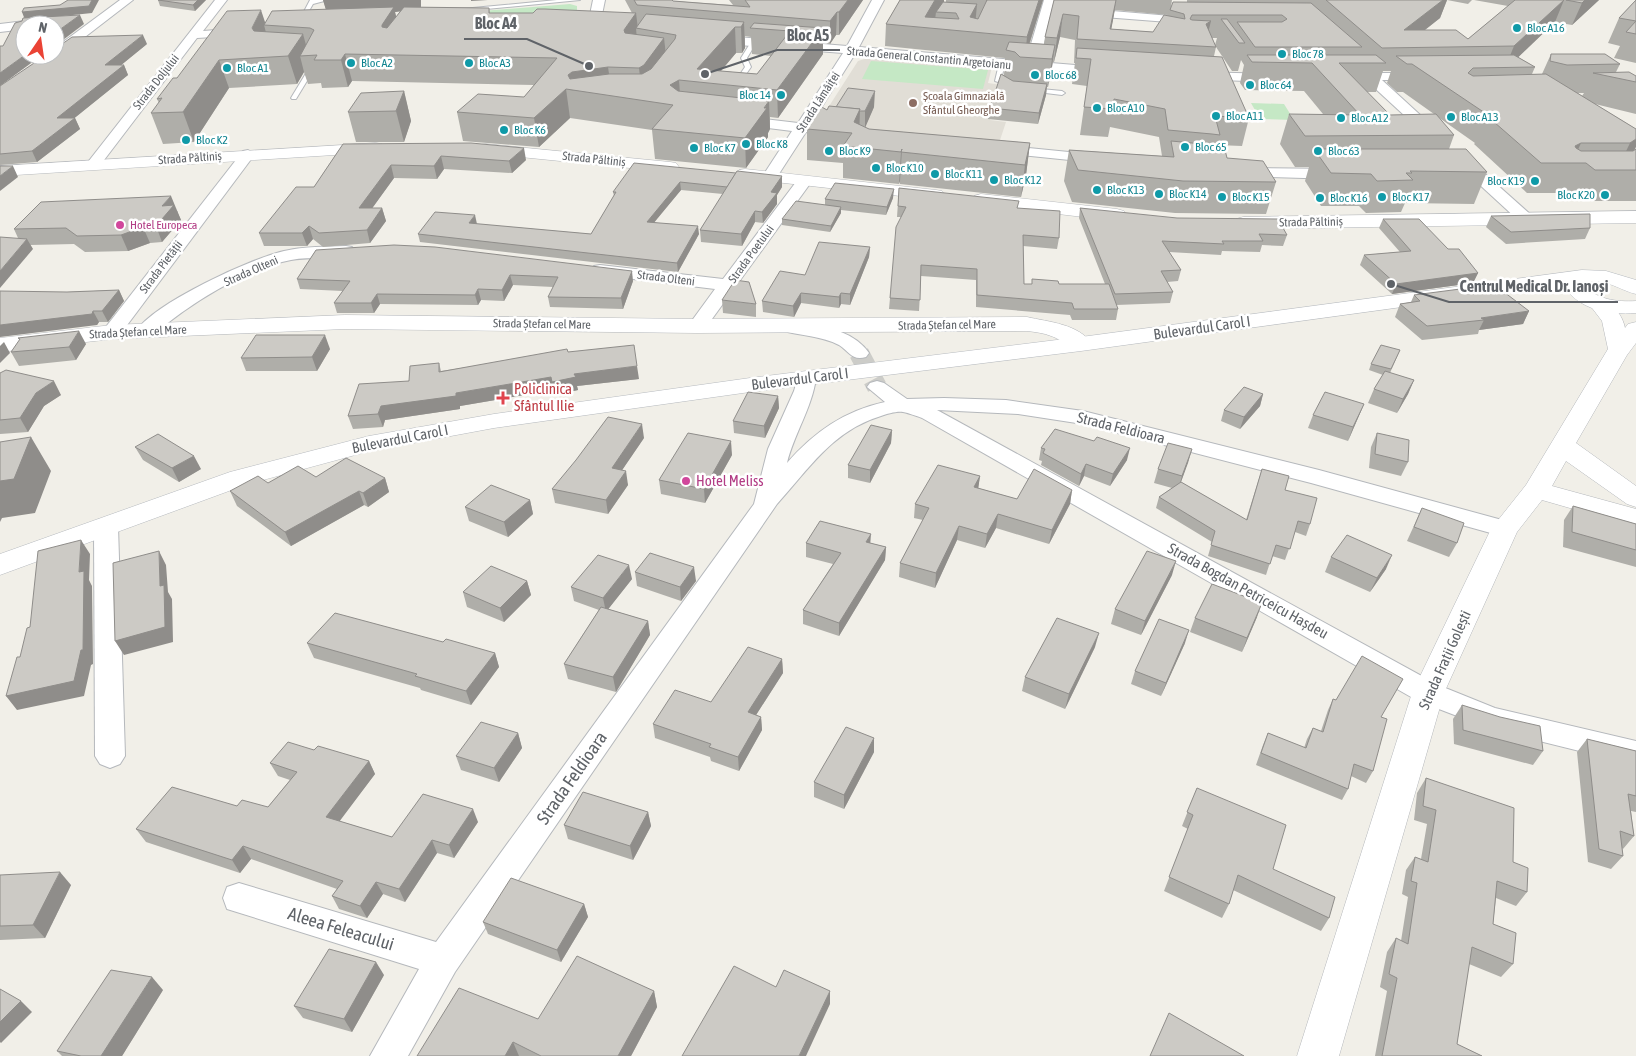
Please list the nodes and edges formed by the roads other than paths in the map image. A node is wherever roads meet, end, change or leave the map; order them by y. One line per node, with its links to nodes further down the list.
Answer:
1 (126, 0): 11 (street)
2 (221, 0): 21 (street, Strada Doljului)
3 (326, 0): 7 (lane)
4 (577, 0): 10 (lane)
5 (599, 0): 19 (street)
6 (878, 0): 25 (street, Strada Lămâiței)
7 (312, 1): 17 (lane)
8 (1048, 4): 13 (street); 29 (street)
9 (1178, 7): 13 (street)
10 (460, 9)
11 (104, 17): 12 (street); 24 (street)
12 (84, 19)
13 (1174, 21): 14 (street)
14 (1203, 21)
15 (311, 25): 17 (street)
16 (15, 26): 18 (street)
17 (293, 26)
18 (0, 28)
19 (593, 29)
20 (259, 31): 21 (street)
21 (193, 35): 47 (street, Strada Doljului)
22 (705, 38): 23 (street, Strada General Constantin Argetoianu)
23 (753, 43): 25 (street, Strada General Constantin Argetoianu); 37 (lane)
24 (65, 46)
25 (850, 52): 28 (street, Strada General Constantin Argetoianu); 40 (street, Strada Lămâiței)
26 (318, 58): 38 (lane)
27 (1353, 61): 33 (street)
28 (1002, 64): 29 (street, Strada General Constantin Argetoianu); 36 (lane)
29 (1032, 66): 30 (street, Strada General Constantin Argetoianu)
30 (1116, 71)
31 (1185, 75): 34 (street)
32 (1436, 76): 33 (street)
33 (1371, 77): 35 (street); 53 (street)
34 (1287, 78)
35 (1334, 78)
36 (1062, 93)
37 (729, 94)
38 (294, 98)
39 (718, 118): 40 (street)
40 (801, 128): 41 (street); 55 (street, Strada Lămâiței)
41 (850, 133)
42 (397, 148): 45 (street, Strada Păltiniș)
43 (464, 148): 48 (street, Strada Păltiniș)
44 (988, 148): 46 (street)
45 (248, 154): 47 (street, Strada Păltiniș); 75 (street, Strada Pietății)
46 (1113, 161)
47 (94, 165): 49 (street, Strada Păltiniș)
48 (692, 169)
49 (0, 171)
50 (1225, 172): 54 (street)
51 (731, 173): 55 (street)
52 (1456, 173): 53 (street)
53 (1475, 173): 58 (street)
54 (1352, 174)
55 (770, 177): 56 (street)
56 (804, 181): 57 (street); 66 (street, Strada Poetului)
57 (1136, 217)
58 (1524, 217): 59 (street, Strada Păltiniș); 60 (street, Strada Păltiniș)
59 (1636, 217)
60 (1228, 223)
61 (359, 250): 74 (street, Strada Olteni)
62 (581, 267): 66 (street, Strada Olteni)
63 (1636, 270): 65 (street)
64 (1582, 276): 65 (street, Bulevardul Carol I); 67 (street, Bulevardul Carol I); 69 (street)
65 (1604, 276): 68 (street)
66 (728, 285): 71 (street, Strada Poetului)
67 (1507, 286): 69 (street, Bulevardul Carol I); 76 (street, Bulevardul Carol I)
68 (1636, 288)
69 (1597, 303): 70 (street, Bulevardul Carol I); 78 (street)
70 (1636, 307)
71 (697, 326): 72 (street, Strada Ștefan cel Mare); 74 (street, Strada Ștefan cel Mare)
72 (791, 326): 76 (street, Strada Ștefan cel Mare); 79 (street)
73 (1636, 328): 78 (street, Strada Frații Golești)
74 (146, 331): 75 (street, Strada Ștefan cel Mare)
75 (112, 332): 77 (street, Strada Ștefan cel Mare)
76 (1081, 344): 80 (street, Bulevardul Carol I)
77 (0, 345)
78 (1618, 350): 83 (street, Strada Frații Golești)
79 (859, 353)
80 (806, 378): 86 (street, Strada Feldioara); 88 (street, Bulevardul Carol I)
81 (877, 387): 82 (street, Strada Bogdan Petriceicu Hașdeu)
82 (902, 404): 86 (street, Strada Feldioara); 89 (street, Strada Feldioara); 91 (street, Strada Bogdan Petriceicu Hașdeu)
83 (1562, 444): 84 (street, Strada Frații Golești); 85 (street)
84 (1536, 490): 87 (street); 89 (street, Strada Frații Golești)
85 (1636, 498)
86 (765, 505): 95 (street, Strada Feldioara)
87 (1636, 518)
88 (106, 526): 90 (street, Bulevardul Carol I); 93 (street)
89 (1505, 529): 91 (street, Strada Frații Golești)
90 (0, 565)
91 (1428, 693): 92 (street, Strada Bogdan Petriceicu Hașdeu); 97 (street, Strada Frații Golești)
92 (1636, 753)
93 (110, 756)
94 (239, 898): 95 (street, Aleea Feleacului)
95 (443, 960): 96 (street, Strada Feldioara)
96 (388, 1056)
97 (1318, 1056)

